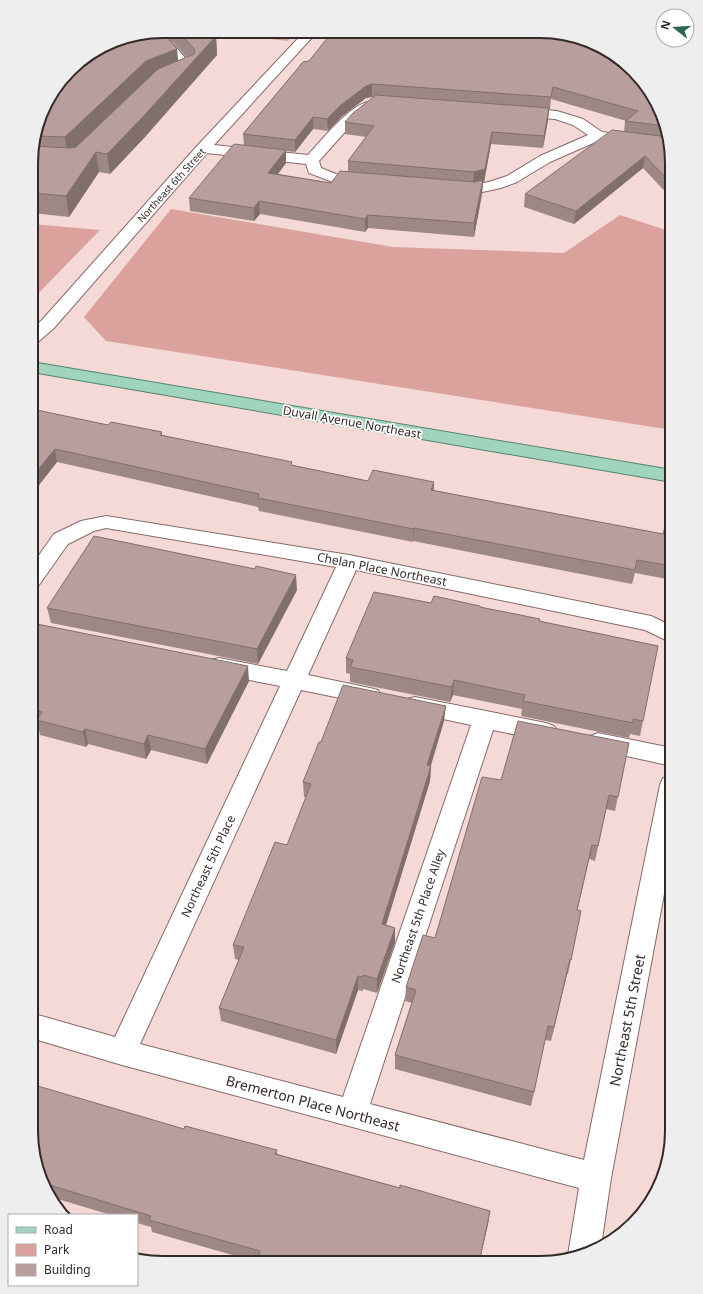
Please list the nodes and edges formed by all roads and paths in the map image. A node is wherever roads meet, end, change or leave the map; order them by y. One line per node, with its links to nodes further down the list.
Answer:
1 (305, 38): 8 (street, Northeast 6th Street)
2 (155, 39): 3 (street)
3 (161, 82)
4 (376, 102): 9 (street)
5 (507, 111): 6 (street)
6 (598, 136): 7 (street); 11 (street)
7 (648, 142)
8 (203, 148): 9 (street); 12 (street, Northeast 6th Street)
9 (312, 160): 10 (street)
10 (380, 182)
11 (442, 188)
12 (38, 333)
13 (38, 368): 14 (main road, Duvall Avenue Northeast)
14 (665, 475)
15 (349, 562): 16 (street, Chelan Place Northeast); 17 (street, Chelan Place Northeast); 19 (street, Northeast 5th Place)
16 (38, 572)
17 (665, 631)
18 (202, 662): 19 (street)
19 (294, 681): 20 (street); 24 (street, Northeast 5th Place)
20 (484, 719): 21 (street); 25 (street, Northeast 5th Place Alley)
21 (665, 756)
22 (665, 821): 26 (street, Northeast 5th Street)
23 (38, 1027): 24 (street, Bremerton Place Northeast)
24 (122, 1052): 25 (street, Bremerton Place Northeast)
25 (352, 1113): 26 (street, Bremerton Place Northeast)
26 (596, 1178): 27 (street, Northeast 5th Street)
27 (585, 1247)

